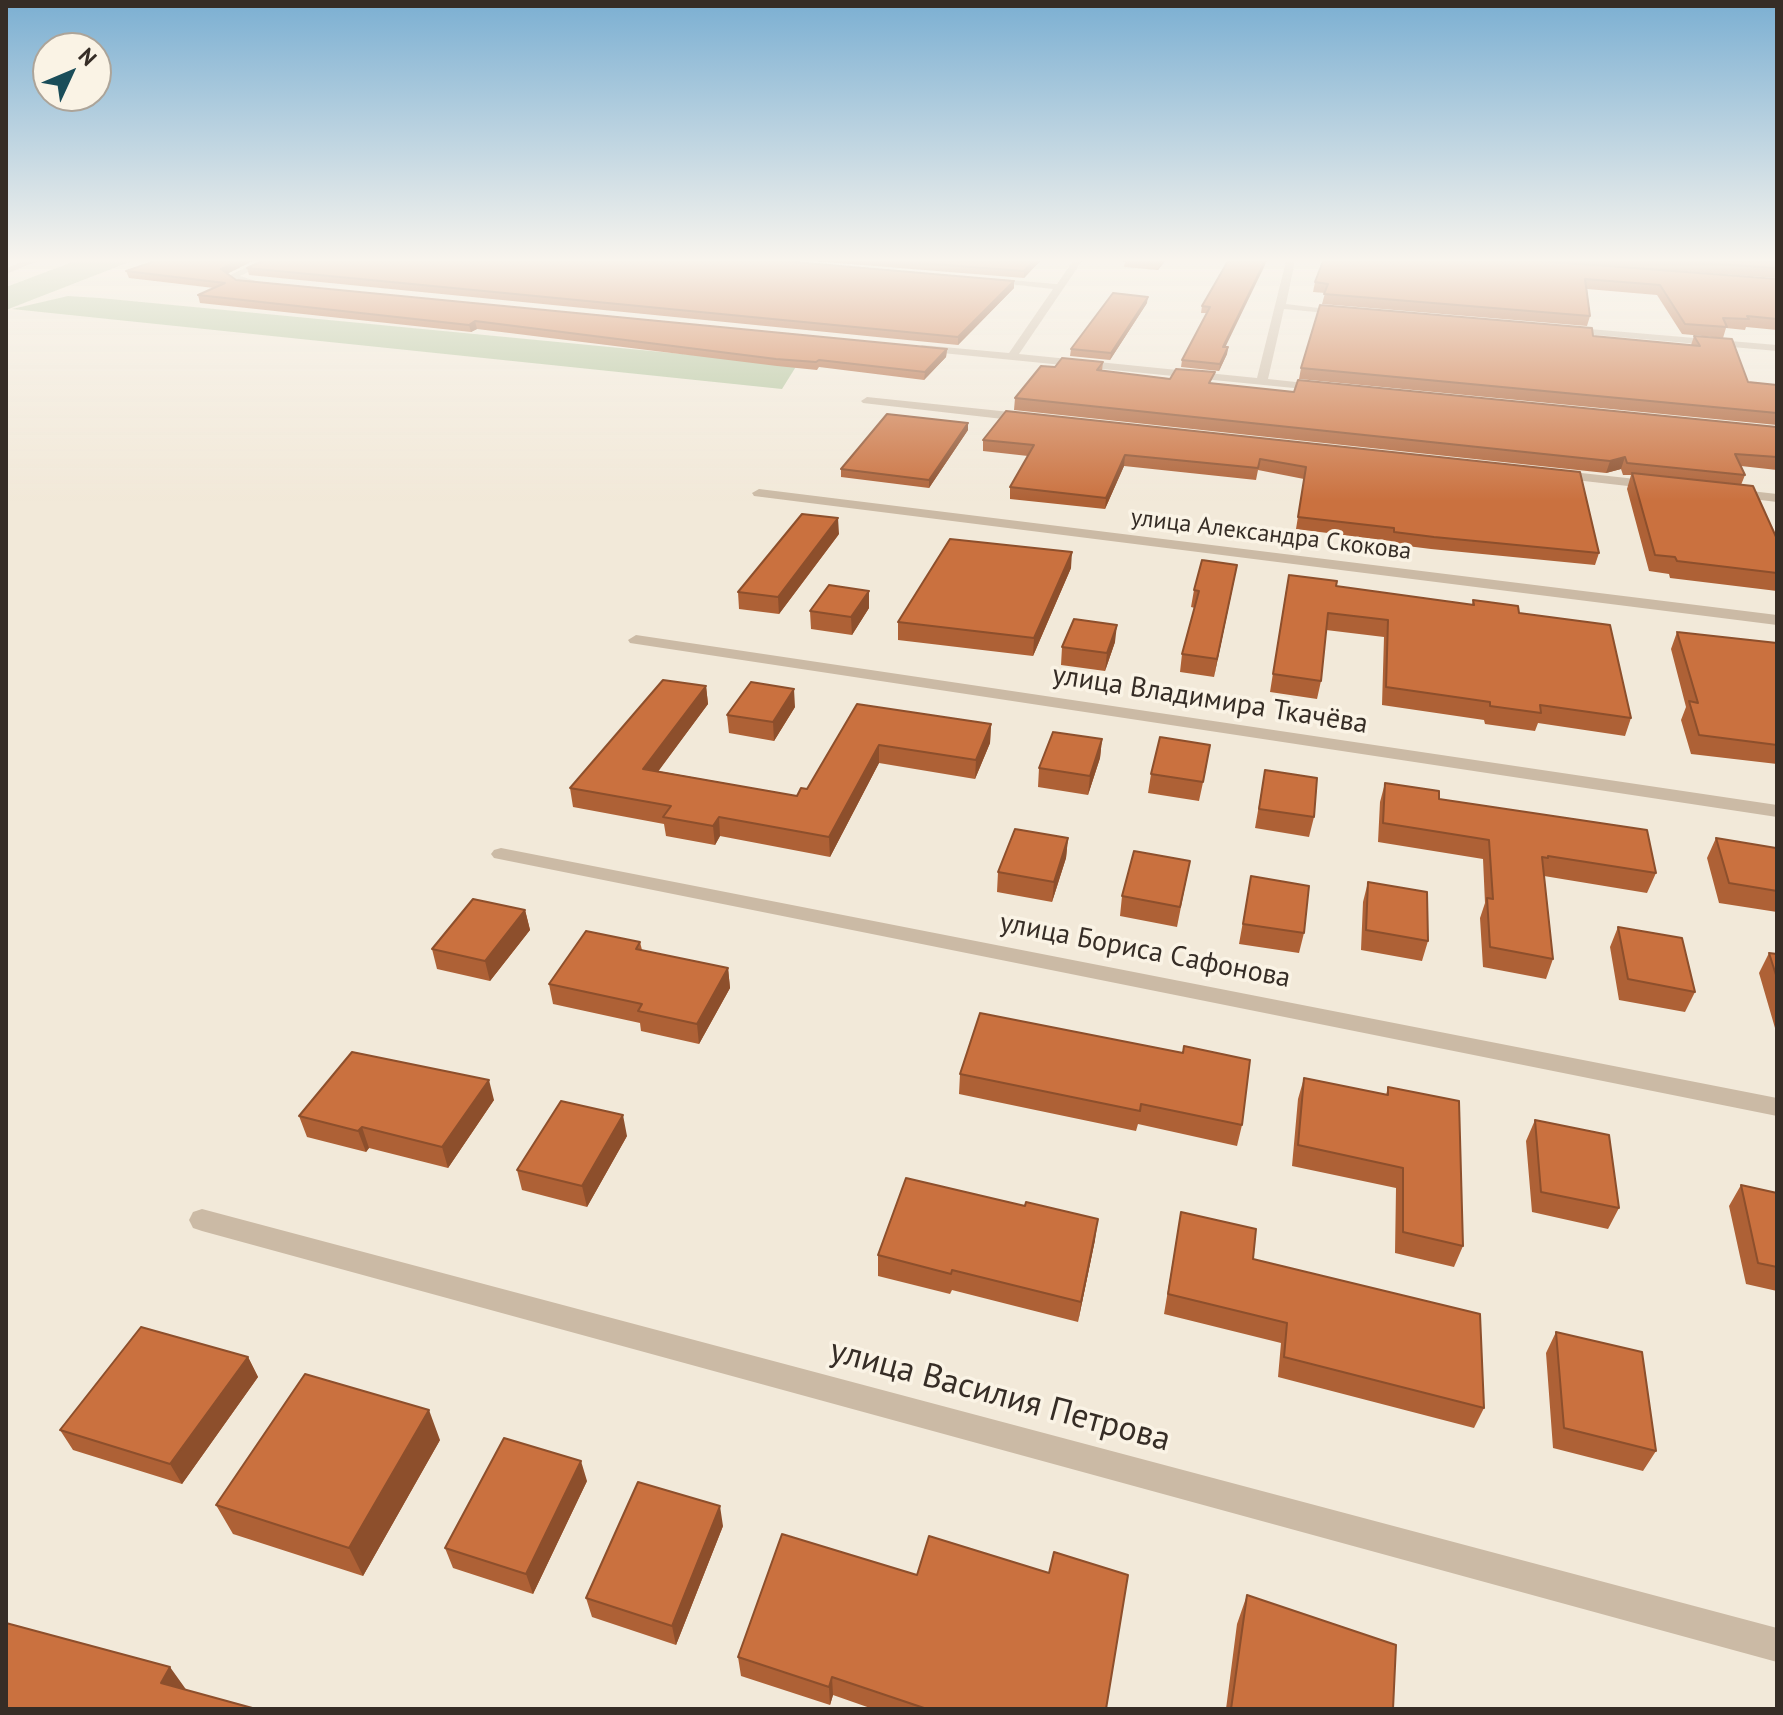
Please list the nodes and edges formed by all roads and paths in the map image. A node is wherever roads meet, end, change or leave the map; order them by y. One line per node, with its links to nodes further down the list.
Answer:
1 (1023, 341): 6 (street)
2 (1271, 341): 7 (street)
3 (1693, 341): 5 (street)
4 (901, 346): 6 (street)
5 (1777, 348)
6 (1012, 357): 7 (street)
7 (1262, 382): 8 (street)
8 (1331, 388)
9 (867, 401): 10 (street)
10 (1040, 419)
11 (1542, 473): 12 (street)
12 (1667, 486)
13 (1714, 491): 15 (street)
14 (759, 493): 16 (street, улица Александра Скокова)
15 (1777, 498)
16 (1777, 620)
17 (636, 640): 18 (street, улица Владимира Ткачёва)
18 (1777, 811)
19 (501, 854): 20 (street, улица Бориса Сафонова)
20 (1777, 1107)
21 (202, 1220): 22 (street, улица Василия Петрова)
22 (1777, 1645)

